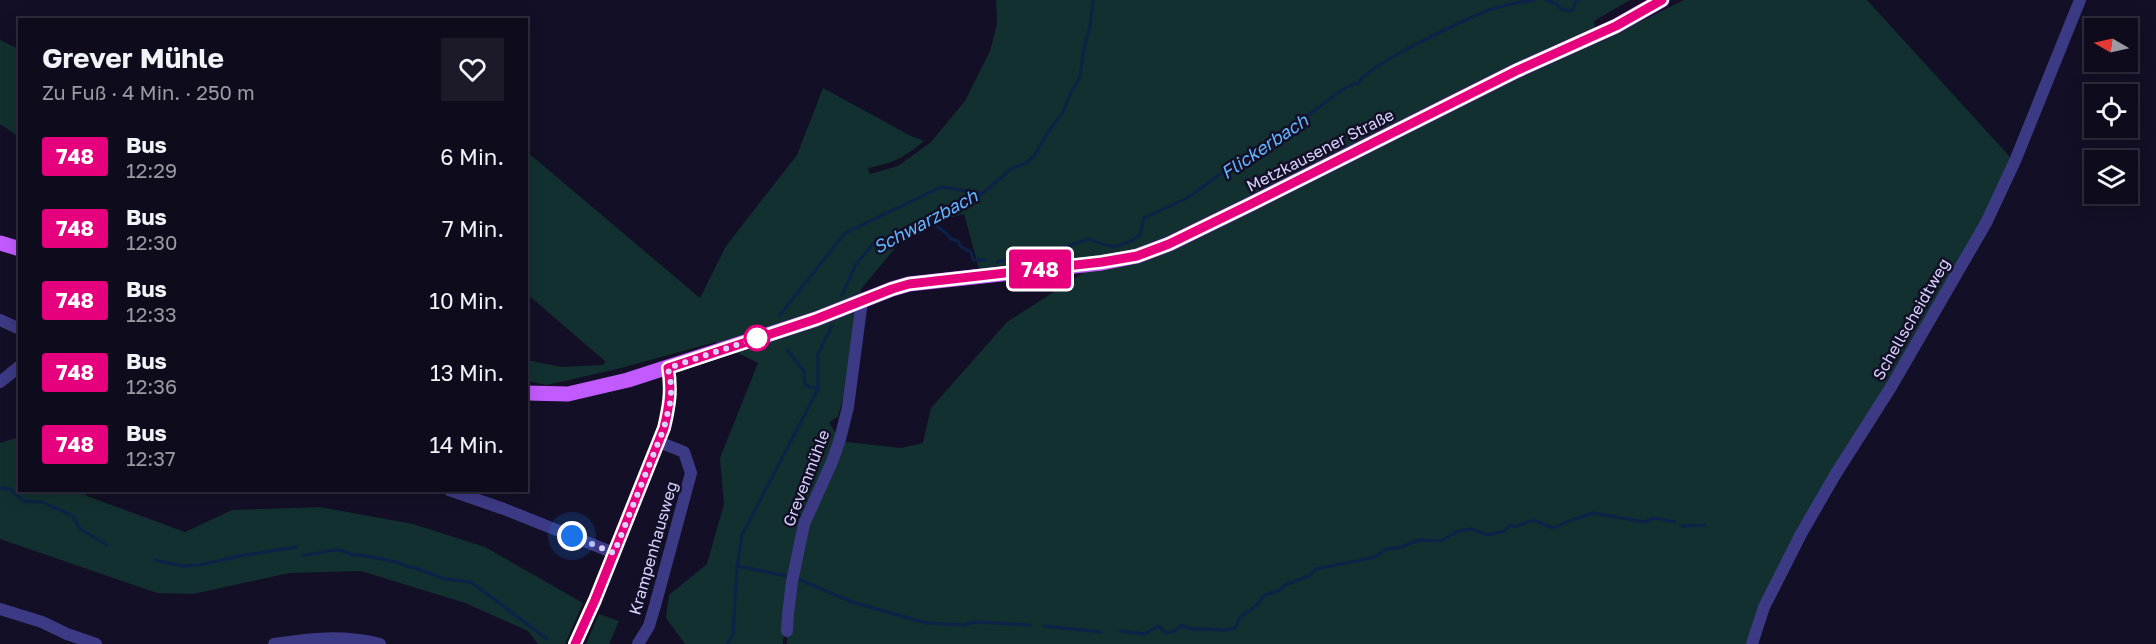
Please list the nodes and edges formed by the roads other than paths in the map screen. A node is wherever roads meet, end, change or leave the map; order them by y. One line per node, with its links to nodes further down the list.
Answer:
1 (1662, 0): 5 (main road, Metzkausener Straße)
2 (2080, 0): 23 (street, Schellscheidtweg)
3 (0, 243): 4 (main road)
4 (18, 248)
5 (862, 301): 9 (main road, Metzkausener Straße); 16 (street, Grevenmühle)
6 (0, 320): 7 (street)
7 (18, 327)
8 (18, 368): 10 (street)
9 (668, 368): 11 (main road, Metzkausener Straße); 12 (street)
10 (0, 381)
11 (528, 393)
12 (659, 442): 14 (street); 22 (street, Krampenhausweg)
13 (455, 492): 14 (street)
14 (614, 553): 21 (street)
15 (0, 609): 18 (street)
16 (787, 631)
17 (361, 641): 19 (street); 20 (street)
18 (94, 644)
19 (274, 644)
20 (380, 644)
21 (575, 644)
22 (638, 644)
23 (1752, 644)

